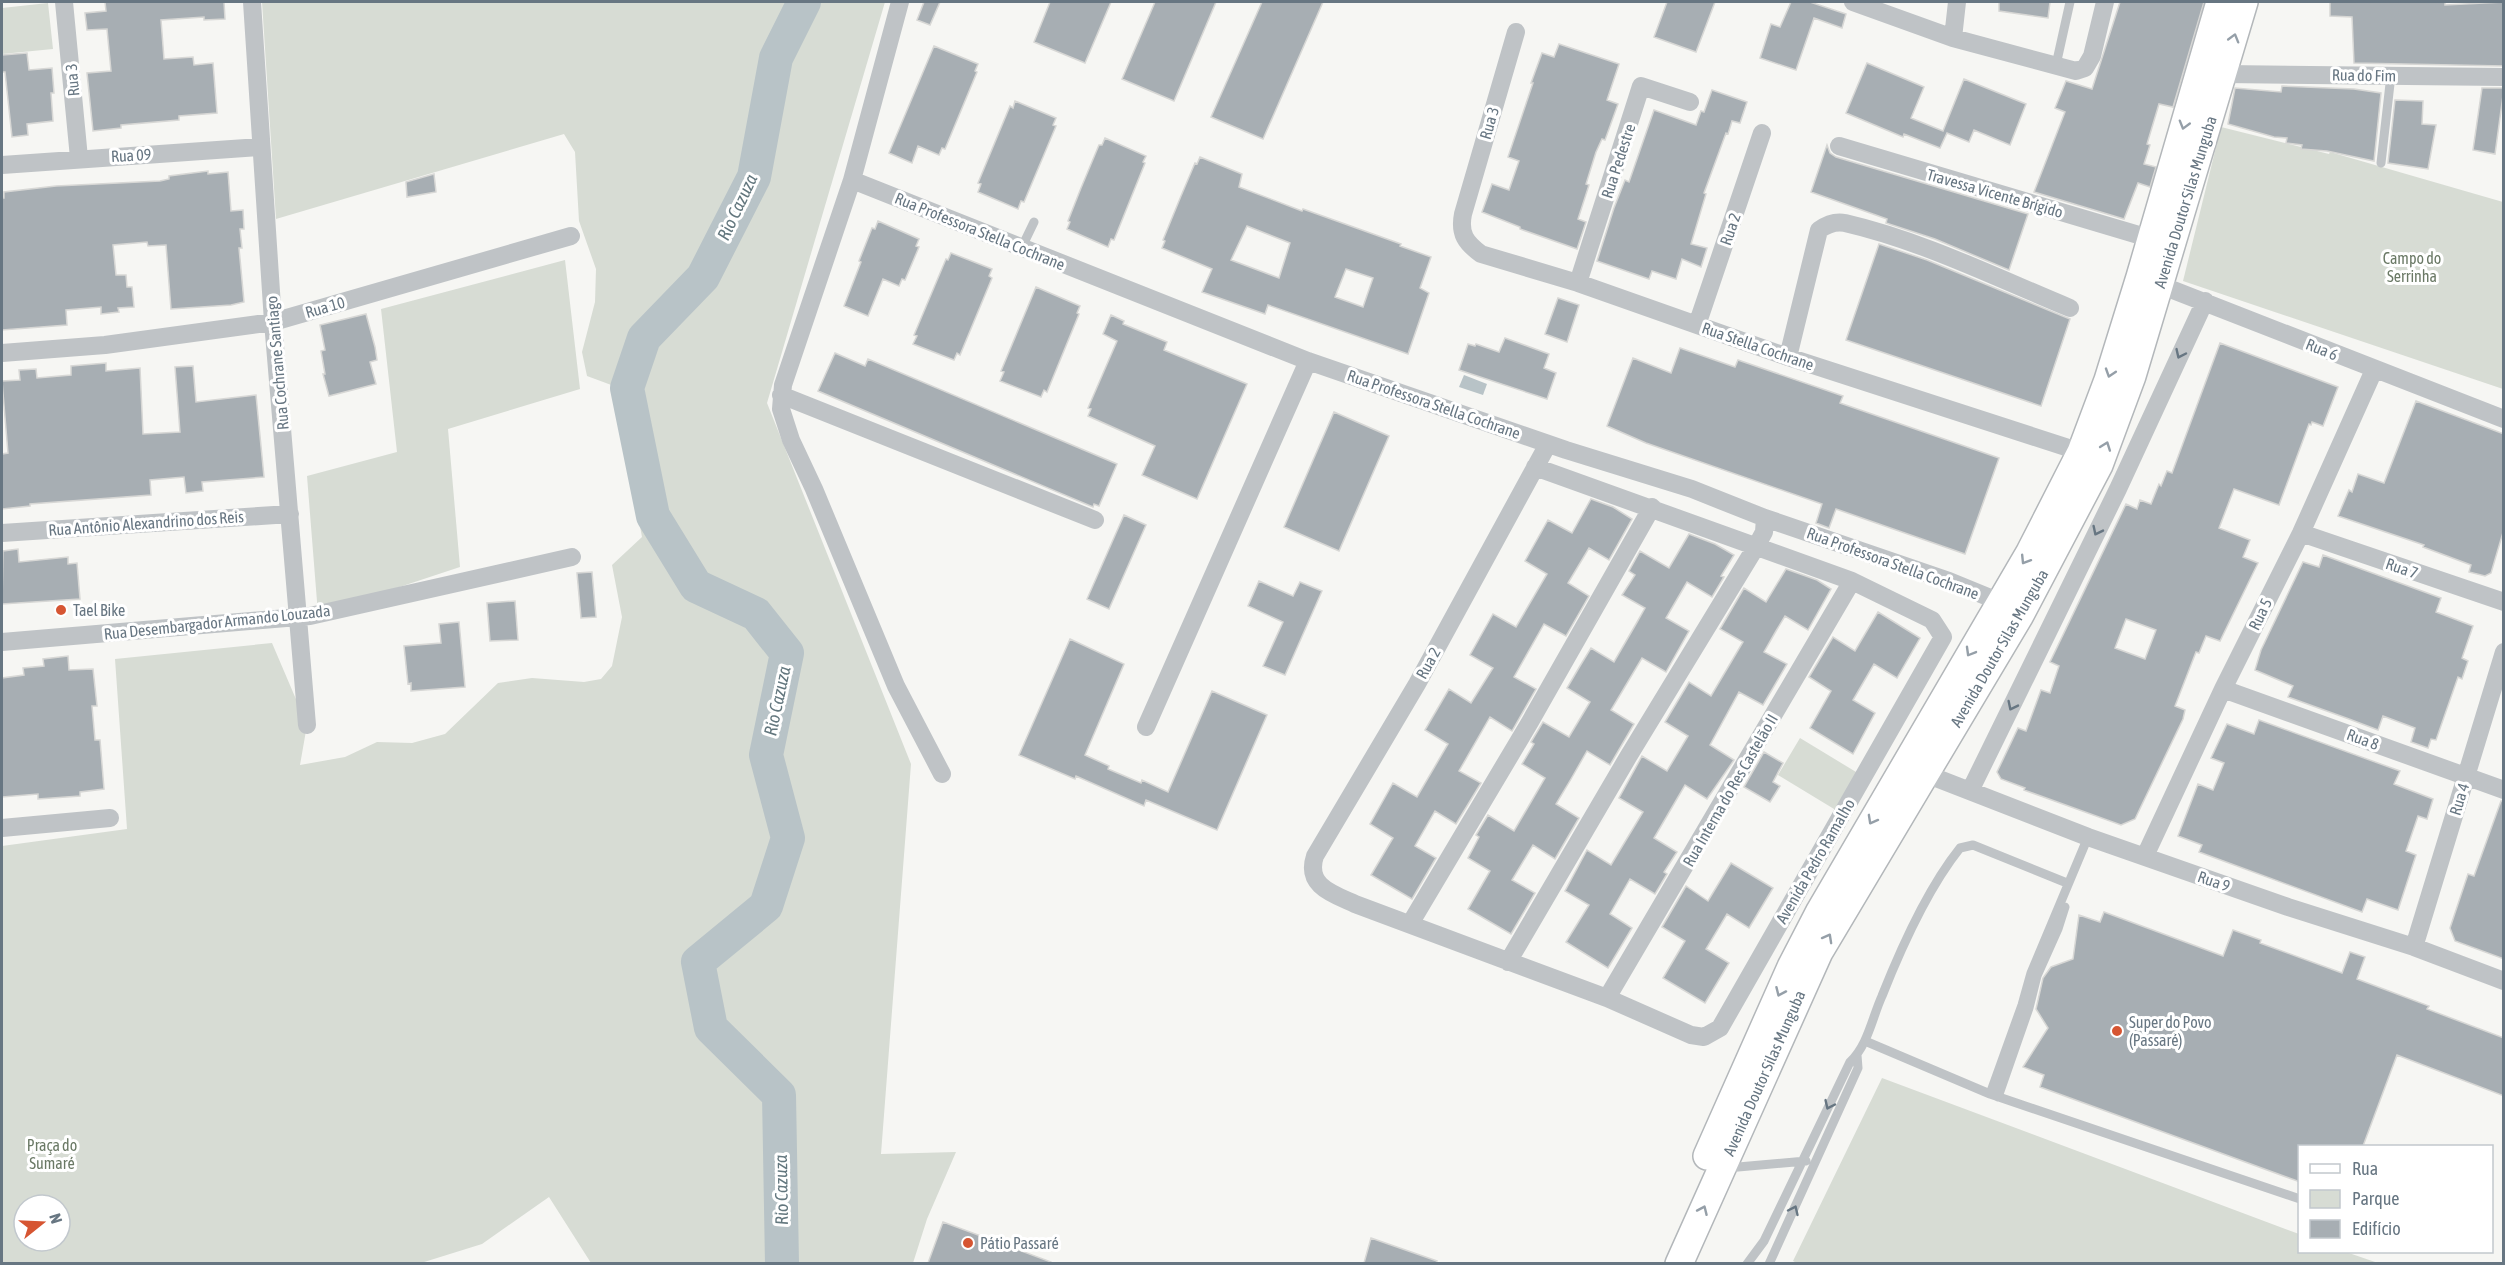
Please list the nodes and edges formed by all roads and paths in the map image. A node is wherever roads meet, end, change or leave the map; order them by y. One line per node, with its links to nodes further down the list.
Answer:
1 (64, 2): 20 (street, Rua 3)
2 (252, 2): 19 (street, Rua Cochrane Santiago)
3 (900, 2): 23 (street)
4 (1853, 2): 11 (street)
5 (1957, 2): 11 (street)
6 (2070, 2): 12 (lane)
7 (2106, 2): 12 (street)
8 (2220, 2): 27 (main road, Avenida Doutor Silas Munguba, one-way to 27)
9 (2244, 2): 13 (main road, Avenida Doutor Silas Munguba, one-way to 9)
10 (1516, 32): 24 (street, Rua 3)
11 (1953, 38): 12 (street)
12 (2056, 65)
13 (2224, 74): 14 (street, Rua do Fim); 29 (main road, Avenida Doutor Silas Munguba)
14 (2391, 75): 15 (street, Rua do Fim); 21 (lane)
15 (2504, 77)
16 (1690, 102): 30 (street, Rua Pedestre)
17 (1762, 133): 34 (street, Rua 2)
18 (1839, 146): 27 (street, Travessa Vicente Brígido)
19 (261, 147): 20 (street, Rua 09); 33 (street, Rua Cochrane Santiago)
20 (79, 158): 22 (street, Rua 09)
21 (2381, 163)
22 (2, 165)
23 (852, 180): 28 (street, Rua Professora Stella Cochrane); 39 (street)
24 (1463, 214): 30 (street, Rua Stella Cochrane)
25 (1034, 222): 28 (lane)
26 (571, 236): 33 (street, Rua 10)
27 (2151, 239): 29 (main road, Avenida Doutor Silas Munguba)
28 (1021, 249): 37 (street, Rua Professora Stella Cochrane)
29 (2150, 281): 31 (street, Rua 6); 42 (main road, Avenida Doutor Silas Munguba, one-way to 42); 54 (main road, Avenida Doutor Silas Munguba, one-way to 29)
30 (1578, 283): 34 (street, Rua Stella Cochrane)
31 (2205, 301): 38 (street, Rua 6); 66 (street, Avenida Doutor Silas Munguba, one-way to 66)
32 (2070, 308): 36 (street)
33 (273, 322): 35 (street, Rua 10); 45 (street, Rua Cochrane Santiago)
34 (1697, 325): 36 (street, Rua Stella Cochrane)
35 (2, 353)
36 (1788, 357): 42 (street, Rua Stella Cochrane)
37 (1308, 361): 41 (street, Rua Professora Stella Cochrane); 61 (street)
38 (2374, 370): 40 (street, Rua 6); 49 (street, Rua 5)
39 (781, 395): 47 (street); 62 (street)
40 (2504, 419)
41 (1548, 444): 43 (street, Rua 2); 46 (street, Rua Professora Stella Cochrane)
42 (2081, 452): 54 (main road, Avenida Doutor Silas Munguba, one-way to 54)
43 (1535, 467): 44 (street); 72 (street, Rua 2)
44 (1652, 507): 50 (street, Rua Professora Stella Cochrane); 72 (street)
45 (290, 514): 48 (street, Rua Antônio Alexandrino dos Reis); 55 (street, Rua Cochrane Santiago)
46 (1765, 518): 50 (street); 54 (street, Rua Professora Stella Cochrane)
47 (1095, 520)
48 (2, 533)
49 (2301, 533): 53 (street, Rua 7); 59 (street, Rua 5)
50 (1757, 545): 52 (street, Rua Professora Stella Cochrane); 74 (street)
51 (572, 557): 55 (street, Rua Desembargador Armando Louzada)
52 (1852, 581): 58 (street, Rua Professora Stella Cochrane); 76 (street, Rua Interna do Res Castelão II)
53 (2504, 602)
54 (2011, 606): 63 (main road, Avenida Doutor Silas Munguba); 84 (main road, Avenida Doutor Silas Munguba, one-way to 84)
55 (298, 617): 56 (street, Rua Desembargador Armando Louzada); 60 (street, Rua Cochrane Santiago)
56 (2, 642)
57 (2504, 652): 64 (street, Rua 4)
58 (1928, 667): 76 (street, Avenida Pedro Ramalho)
59 (2223, 689): 64 (street, Rua 8); 70 (street, Rua 5)
60 (307, 725)
61 (1146, 727)
62 (942, 774)
63 (1926, 774): 66 (street, Rua 9); 82 (main road, Avenida Doutor Silas Munguba, one-way to 63)
64 (2466, 776): 65 (street, Rua 8); 73 (street, Rua 4)
65 (2504, 790)
66 (1970, 791): 69 (street, Rua 9)
67 (110, 818): 68 (street)
68 (2, 828)
69 (2088, 837): 70 (street, Rua 9); 71 (lane)
70 (2145, 856): 73 (street, Rua 9)
71 (2069, 879): 77 (lane); 79 (lane)
72 (1410, 924): 74 (street)
73 (2414, 947): 75 (street, Rua 9)
74 (1508, 962): 76 (street)
75 (2504, 981)
76 (1607, 998)
77 (1864, 1041): 78 (lane); 79 (lane)
78 (1857, 1055): 80 (lane); 81 (lane, one-way to 81)
79 (1994, 1095): 83 (lane)
80 (1817, 1160): 81 (lane); 86 (lane, one-way to 80)
81 (1802, 1162): 82 (lane); 85 (lane)
82 (1721, 1169): 84 (main road, Avenida Doutor Silas Munguba, one-way to 82)
83 (2298, 1198)
84 (1676, 1263)
85 (1747, 1263)
86 (1769, 1263)

